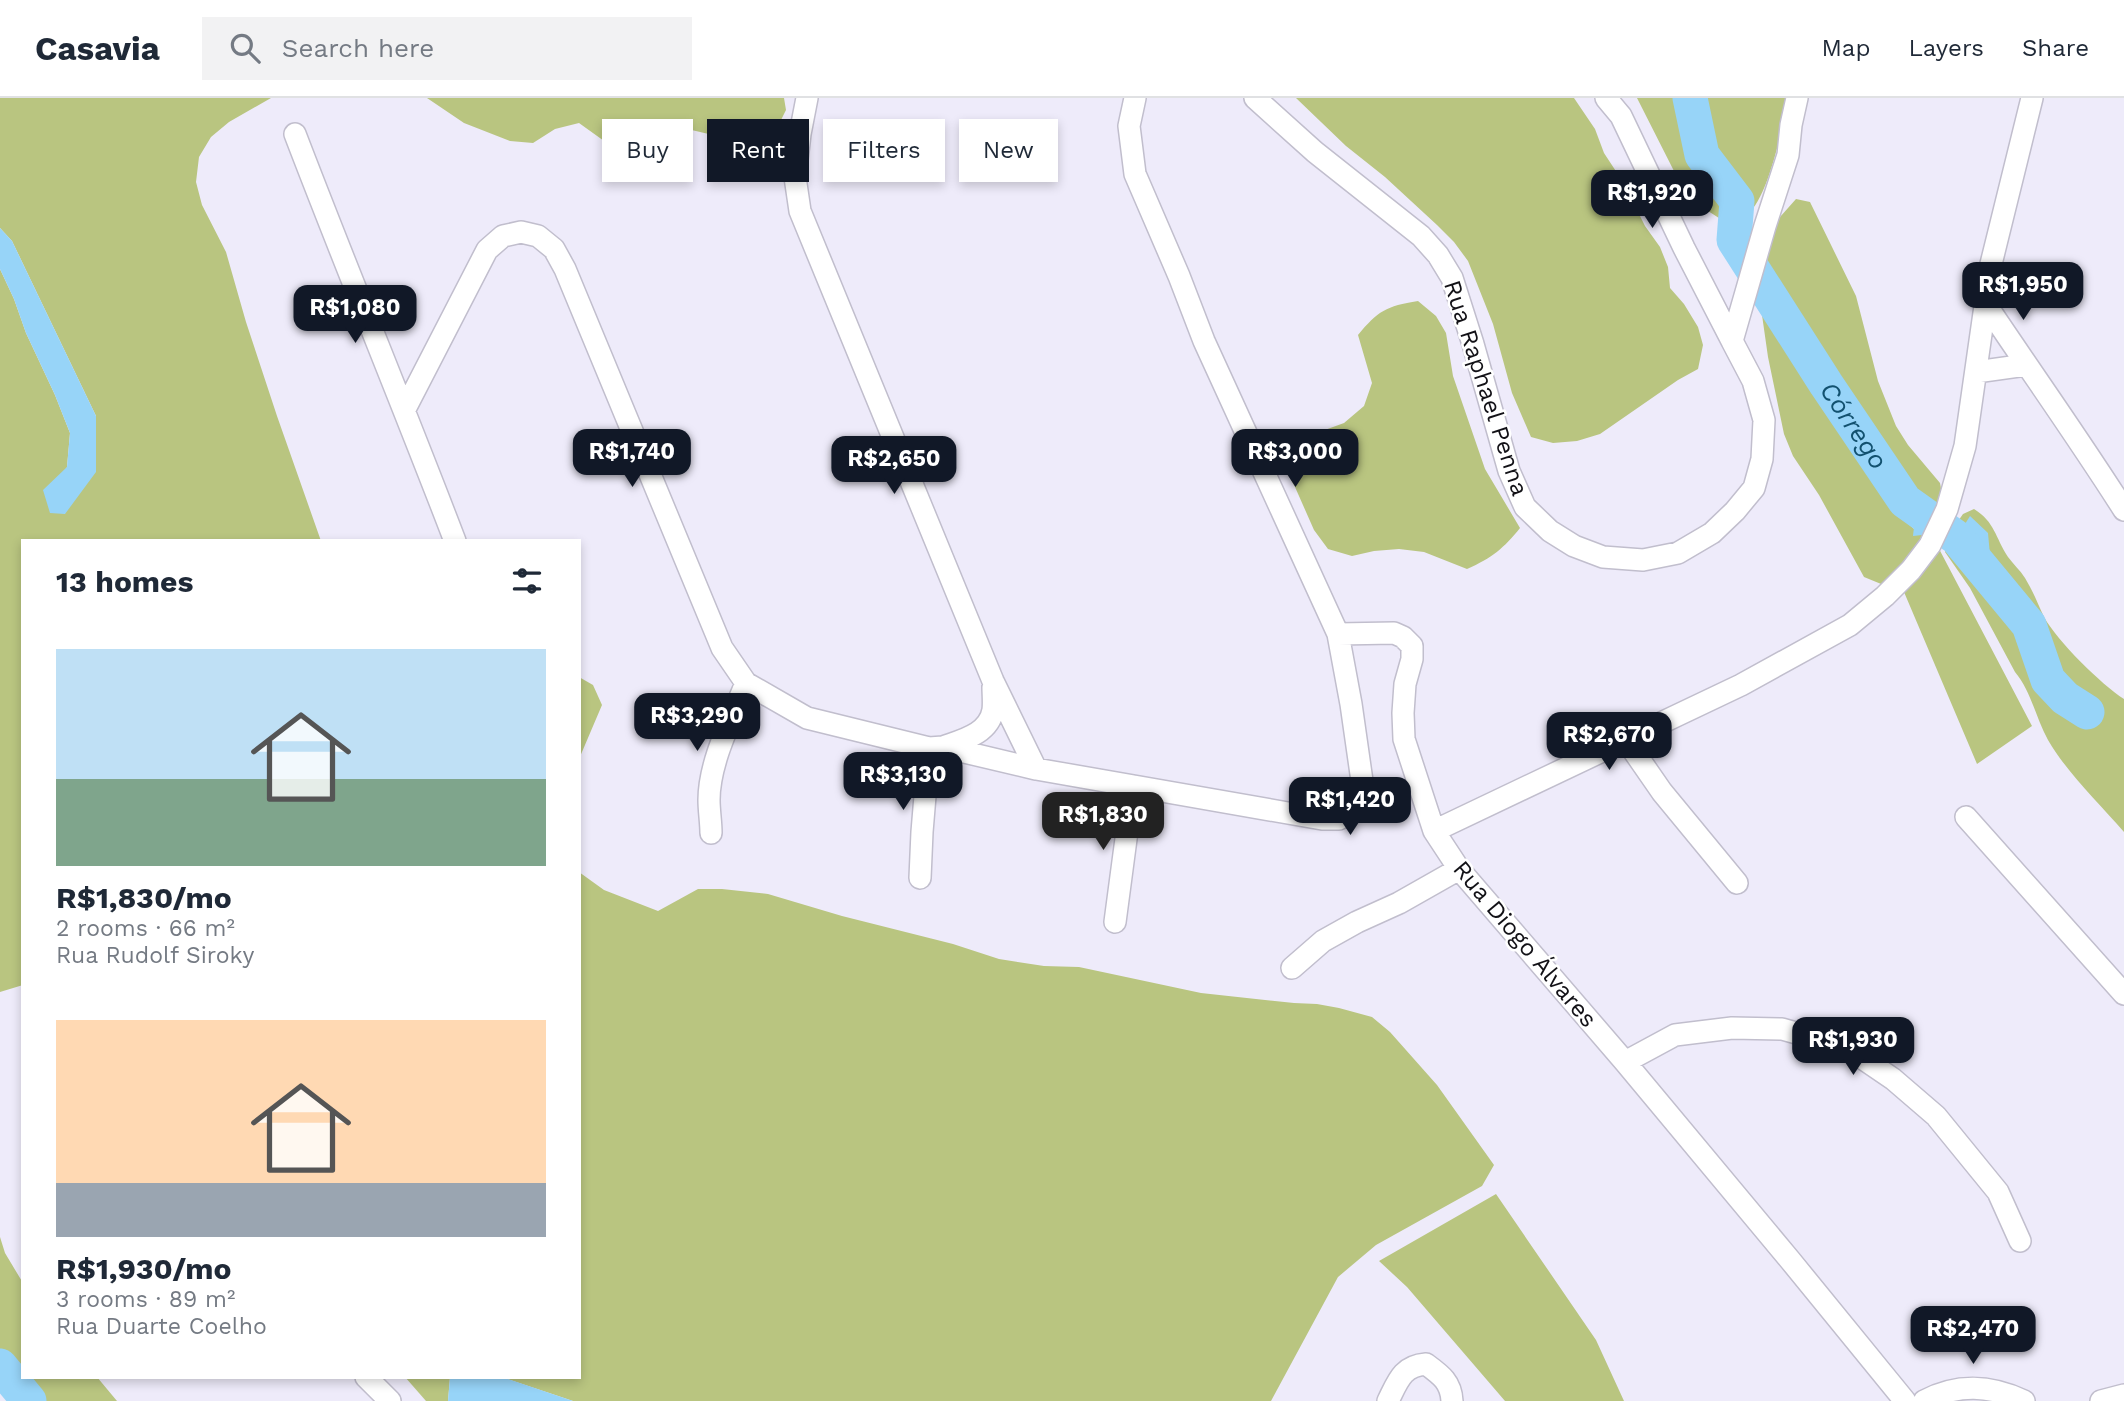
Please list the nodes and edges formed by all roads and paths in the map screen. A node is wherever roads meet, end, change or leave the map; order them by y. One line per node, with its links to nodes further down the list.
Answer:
1 (807, 98): 16 (street)
2 (1135, 98): 15 (street)
3 (1255, 98): 9 (street, Rua Raphael Penna)
4 (1606, 98): 9 (street, Rua Raphael Penna)
5 (1797, 98): 9 (street)
6 (2032, 98): 8 (street, Rua Diogo Álvares)
7 (295, 134): 12 (street)
8 (1986, 303): 10 (street); 11 (street, Rua Diogo Álvares)
9 (1732, 341)
10 (2026, 365): 11 (street); 13 (street)
11 (1976, 372): 18 (street, Rua Diogo Álvares)
12 (405, 409): 14 (street); 17 (street)
13 (2124, 510)
14 (454, 539)
15 (1338, 634): 21 (street); 23 (street)
16 (993, 681): 19 (street); 20 (street)
17 (746, 683): 19 (street); 24 (street)
18 (1626, 740): 23 (street, Rua Diogo Álvares); 27 (street)
19 (936, 748): 20 (street); 26 (street)
20 (1036, 769): 21 (street)
21 (1133, 786): 28 (street)
22 (1966, 817): 30 (street)
23 (1434, 831): 25 (street, Rua Diogo Álvares)
24 (711, 833)
25 (1459, 869): 29 (street); 31 (street, Rua Diogo Álvares)
26 (920, 878)
27 (1737, 883)
28 (1115, 922)
29 (1292, 968)
30 (2124, 994)
31 (1625, 1062): 32 (street); 38 (street, Rua Diogo Álvares)
32 (2020, 1241)
33 (368, 1379): 35 (street)
34 (2124, 1395): 41 (street)
35 (390, 1401)
36 (1388, 1401): 37 (street)
37 (1452, 1401)
38 (1905, 1401)
39 (1924, 1401): 40 (street)
40 (2024, 1401)
41 (2101, 1401)

